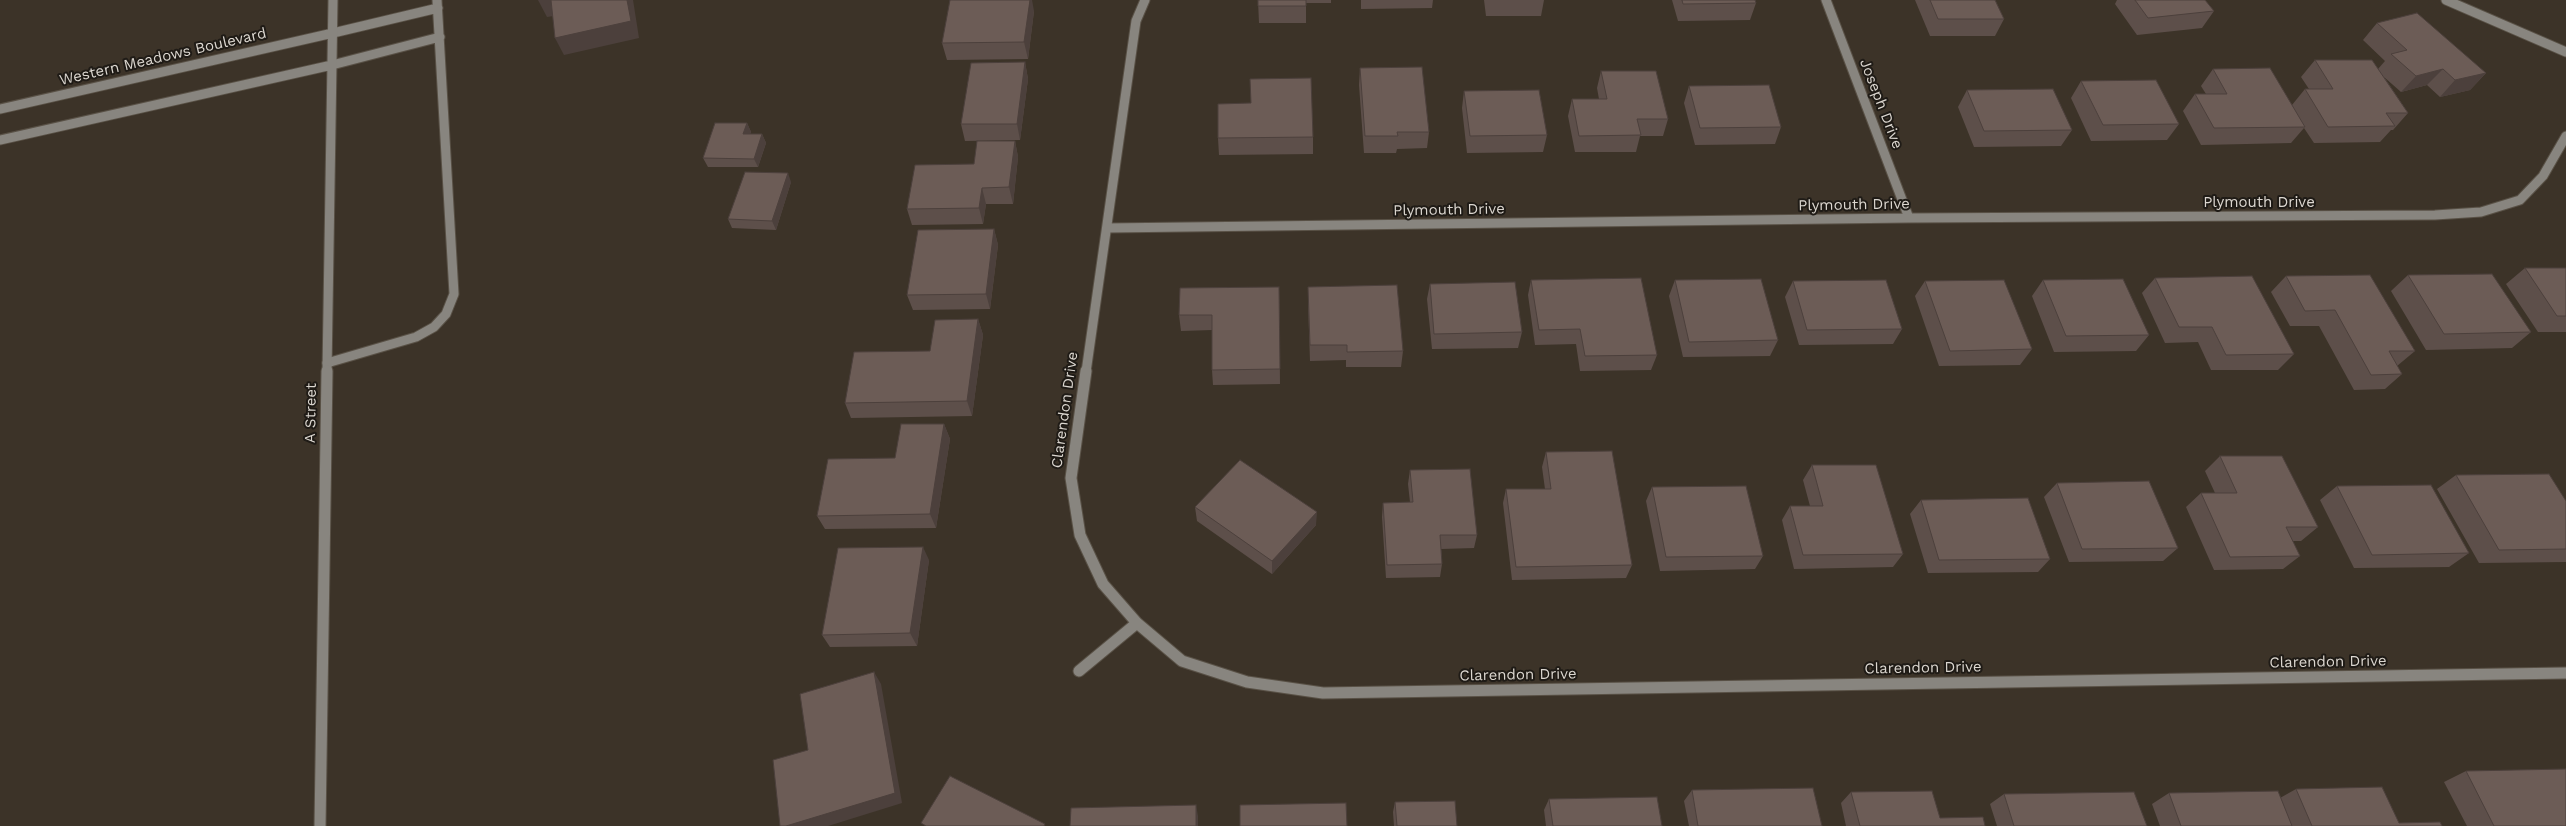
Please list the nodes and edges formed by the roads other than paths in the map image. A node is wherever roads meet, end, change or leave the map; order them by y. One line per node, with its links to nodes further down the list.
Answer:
1 (333, 0): 6 (street, A Street)
2 (1145, 0): 14 (street, Clarendon Drive)
3 (1826, 0): 13 (street, Joseph Drive)
4 (2446, 0): 8 (street)
5 (438, 4): 6 (street, Western Meadows Boulevard); 7 (street)
6 (333, 33): 9 (street, A Street); 10 (street, Western Meadows Boulevard)
7 (440, 38): 9 (street); 15 (street)
8 (2566, 52)
9 (332, 65): 12 (street); 15 (street, A Street)
10 (0, 109)
11 (2566, 136): 13 (street, Plymouth Drive)
12 (0, 140)
13 (1909, 218): 14 (street, Plymouth Drive)
14 (1107, 228): 16 (street, Clarendon Drive)
15 (327, 363): 19 (street, A Street)
16 (1137, 623): 17 (street); 18 (street, Clarendon Drive)
17 (1079, 671)
18 (2566, 673)
19 (320, 826)

